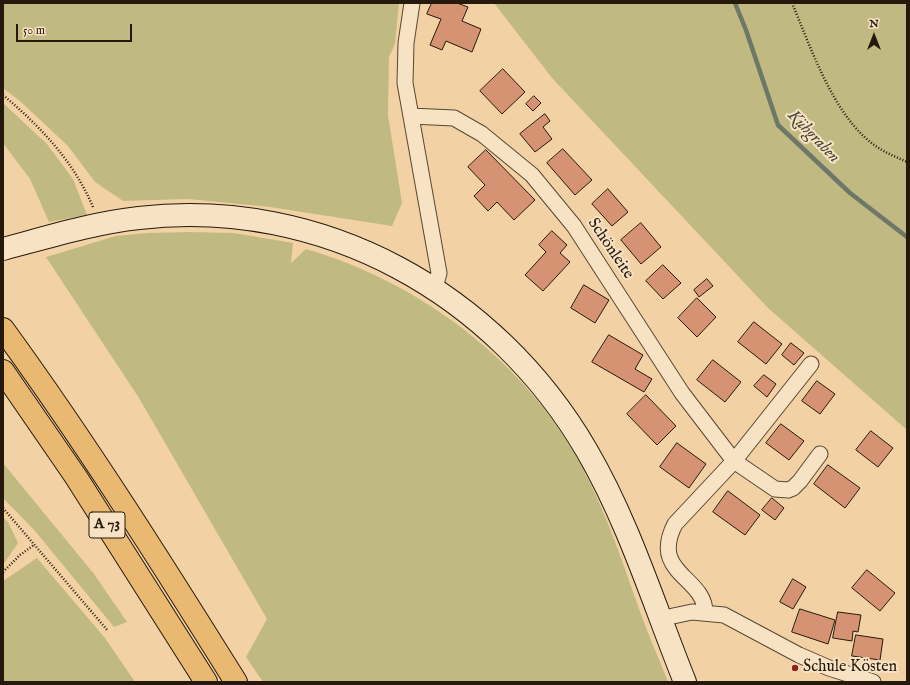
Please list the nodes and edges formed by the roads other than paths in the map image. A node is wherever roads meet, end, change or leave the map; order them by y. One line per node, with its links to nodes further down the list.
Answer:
1 (412, 3): 2 (street)
2 (411, 116): 4 (street); 9 (street, Schönleite)
3 (3, 250): 4 (street)
4 (435, 288): 11 (street)
5 (3, 329): 13 (highway, A 73)
6 (811, 364): 9 (street)
7 (3, 371): 12 (highway, A 73)
8 (820, 454): 9 (street, Schönleite)
9 (734, 461): 10 (street)
10 (699, 613): 11 (street); 15 (street)
11 (659, 619): 14 (street)
12 (206, 682)
13 (236, 682)
14 (685, 682)
15 (874, 682)

